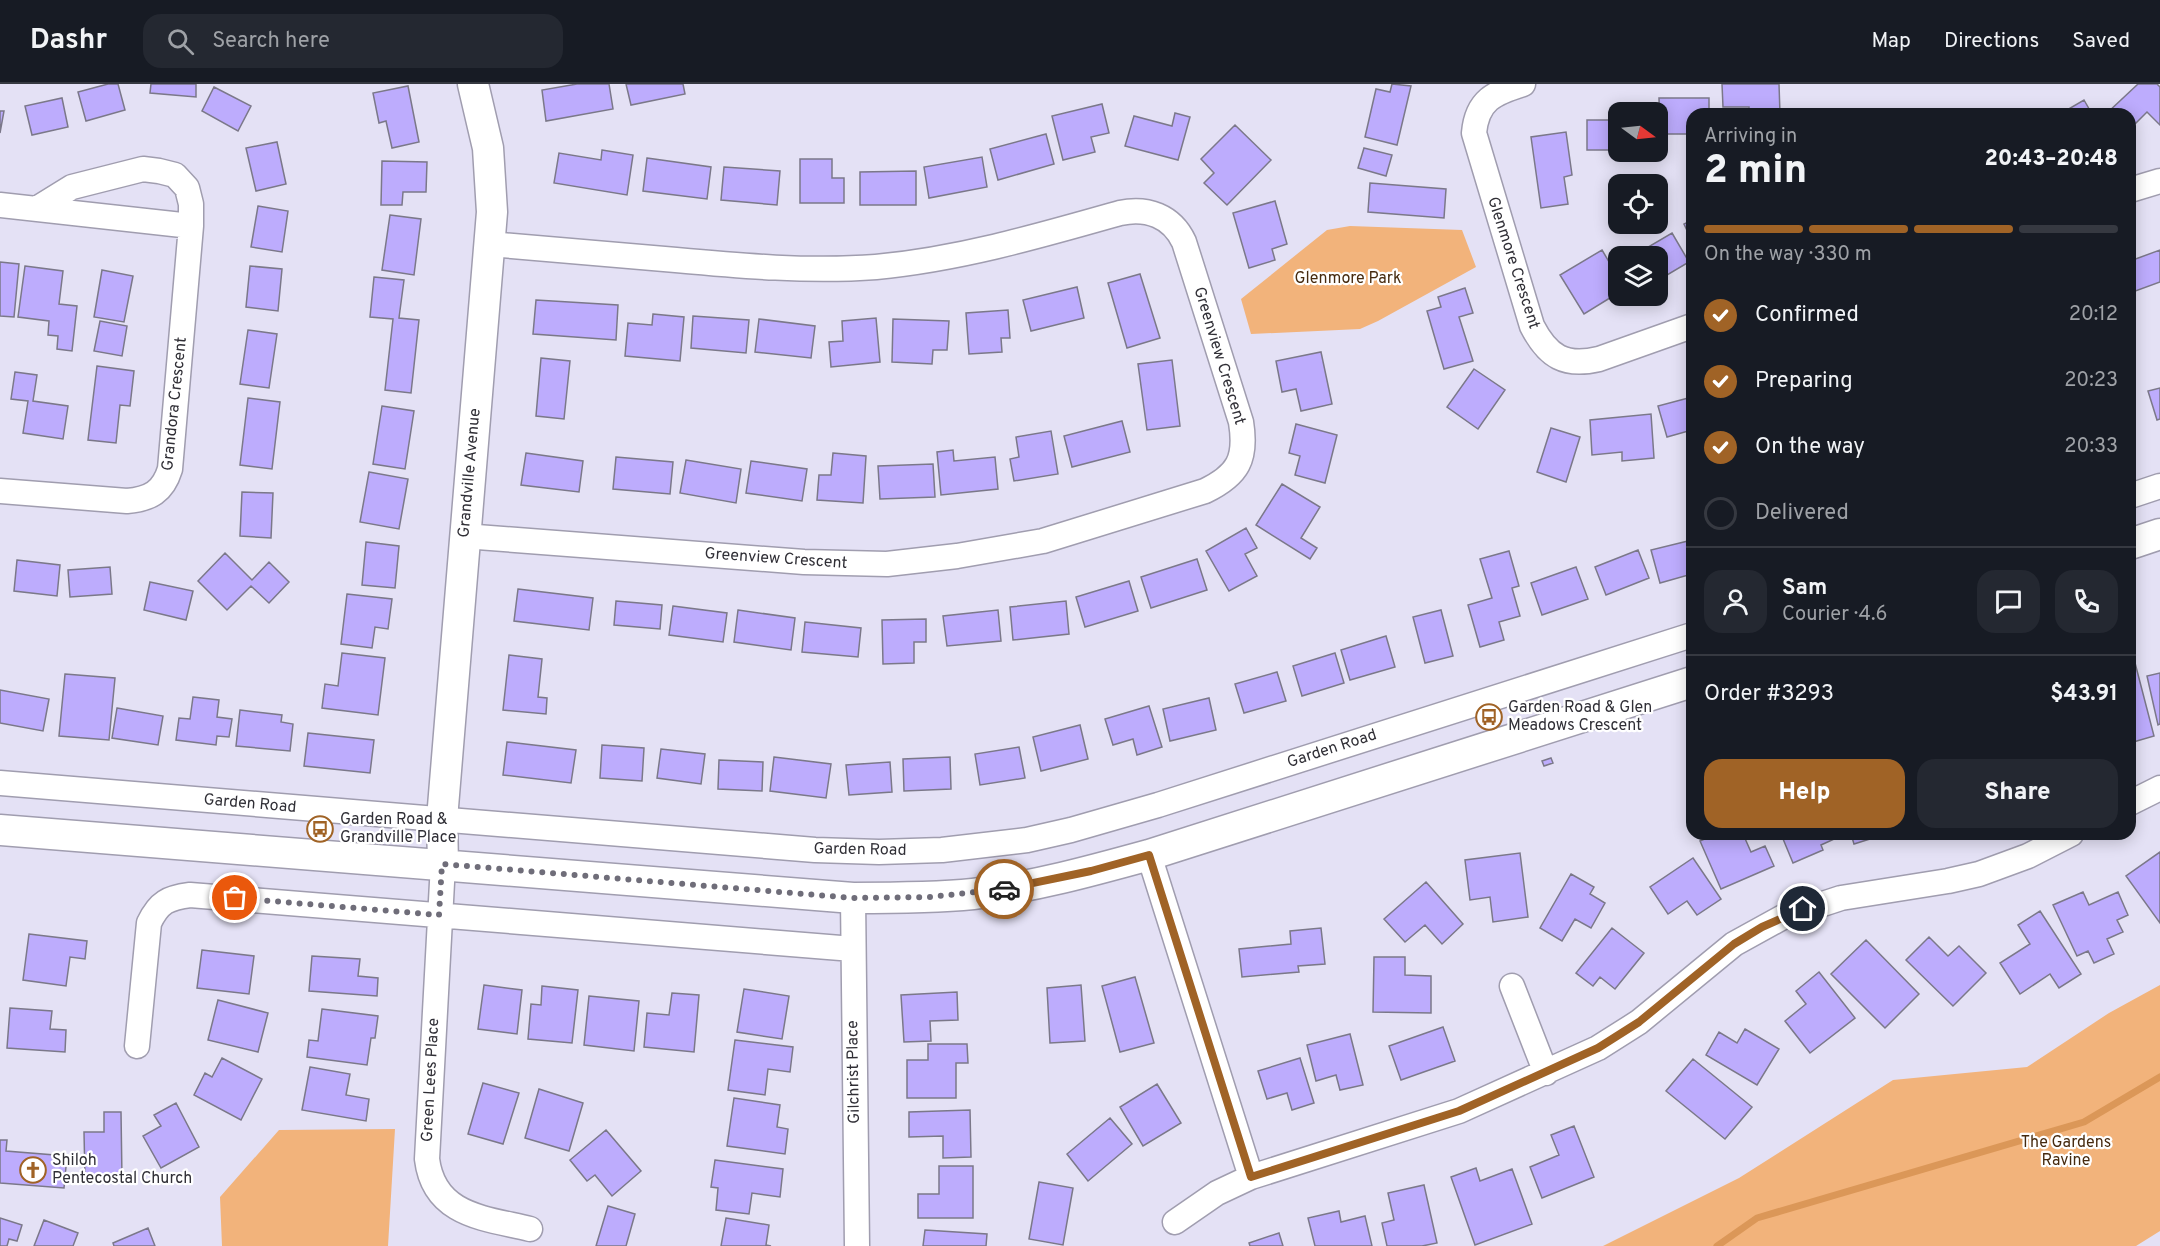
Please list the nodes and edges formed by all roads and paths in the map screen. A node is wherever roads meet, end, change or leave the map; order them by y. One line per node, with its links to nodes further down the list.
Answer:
1 (473, 84): 8 (street, Grandville Avenue)
2 (1523, 84): 9 (street, Glenmore Crescent)
3 (2160, 181): 4 (street)
4 (2136, 188)
5 (0, 205): 6 (street)
6 (38, 208): 7 (street); 7 (street, Grandora Crescent)
7 (191, 226): 11 (street, Grandora Crescent)
8 (489, 244): 14 (street, Grandville Avenue); 14 (street, Greenview Crescent)
9 (1686, 328)
10 (2160, 486): 12 (street)
11 (0, 491)
12 (2136, 494)
13 (2160, 534): 15 (street)
14 (464, 536): 21 (street, Grandville Avenue)
15 (2136, 542)
16 (1686, 638): 21 (street, Garden Road)
17 (1686, 684): 24 (street)
18 (0, 783): 21 (street, Garden Road)
19 (2160, 788): 20 (street)
20 (2136, 800)
21 (442, 819): 25 (street, Grandville Avenue)
22 (0, 830): 25 (street)
23 (2059, 840): 31 (street)
24 (1149, 855): 26 (street); 32 (street)
25 (442, 864): 26 (street); 27 (street, Green Lees Place)
26 (853, 898): 28 (street, Gilchrist Place)
27 (439, 915): 28 (street); 30 (street); 34 (street, Green Lees Place)
28 (853, 949): 35 (street, Gilchrist Place)
29 (1512, 986): 31 (street)
30 (136, 1046)
31 (1546, 1073): 32 (street)
32 (1251, 1177): 33 (street)
33 (1175, 1222)
34 (530, 1230)
35 (857, 1246)

